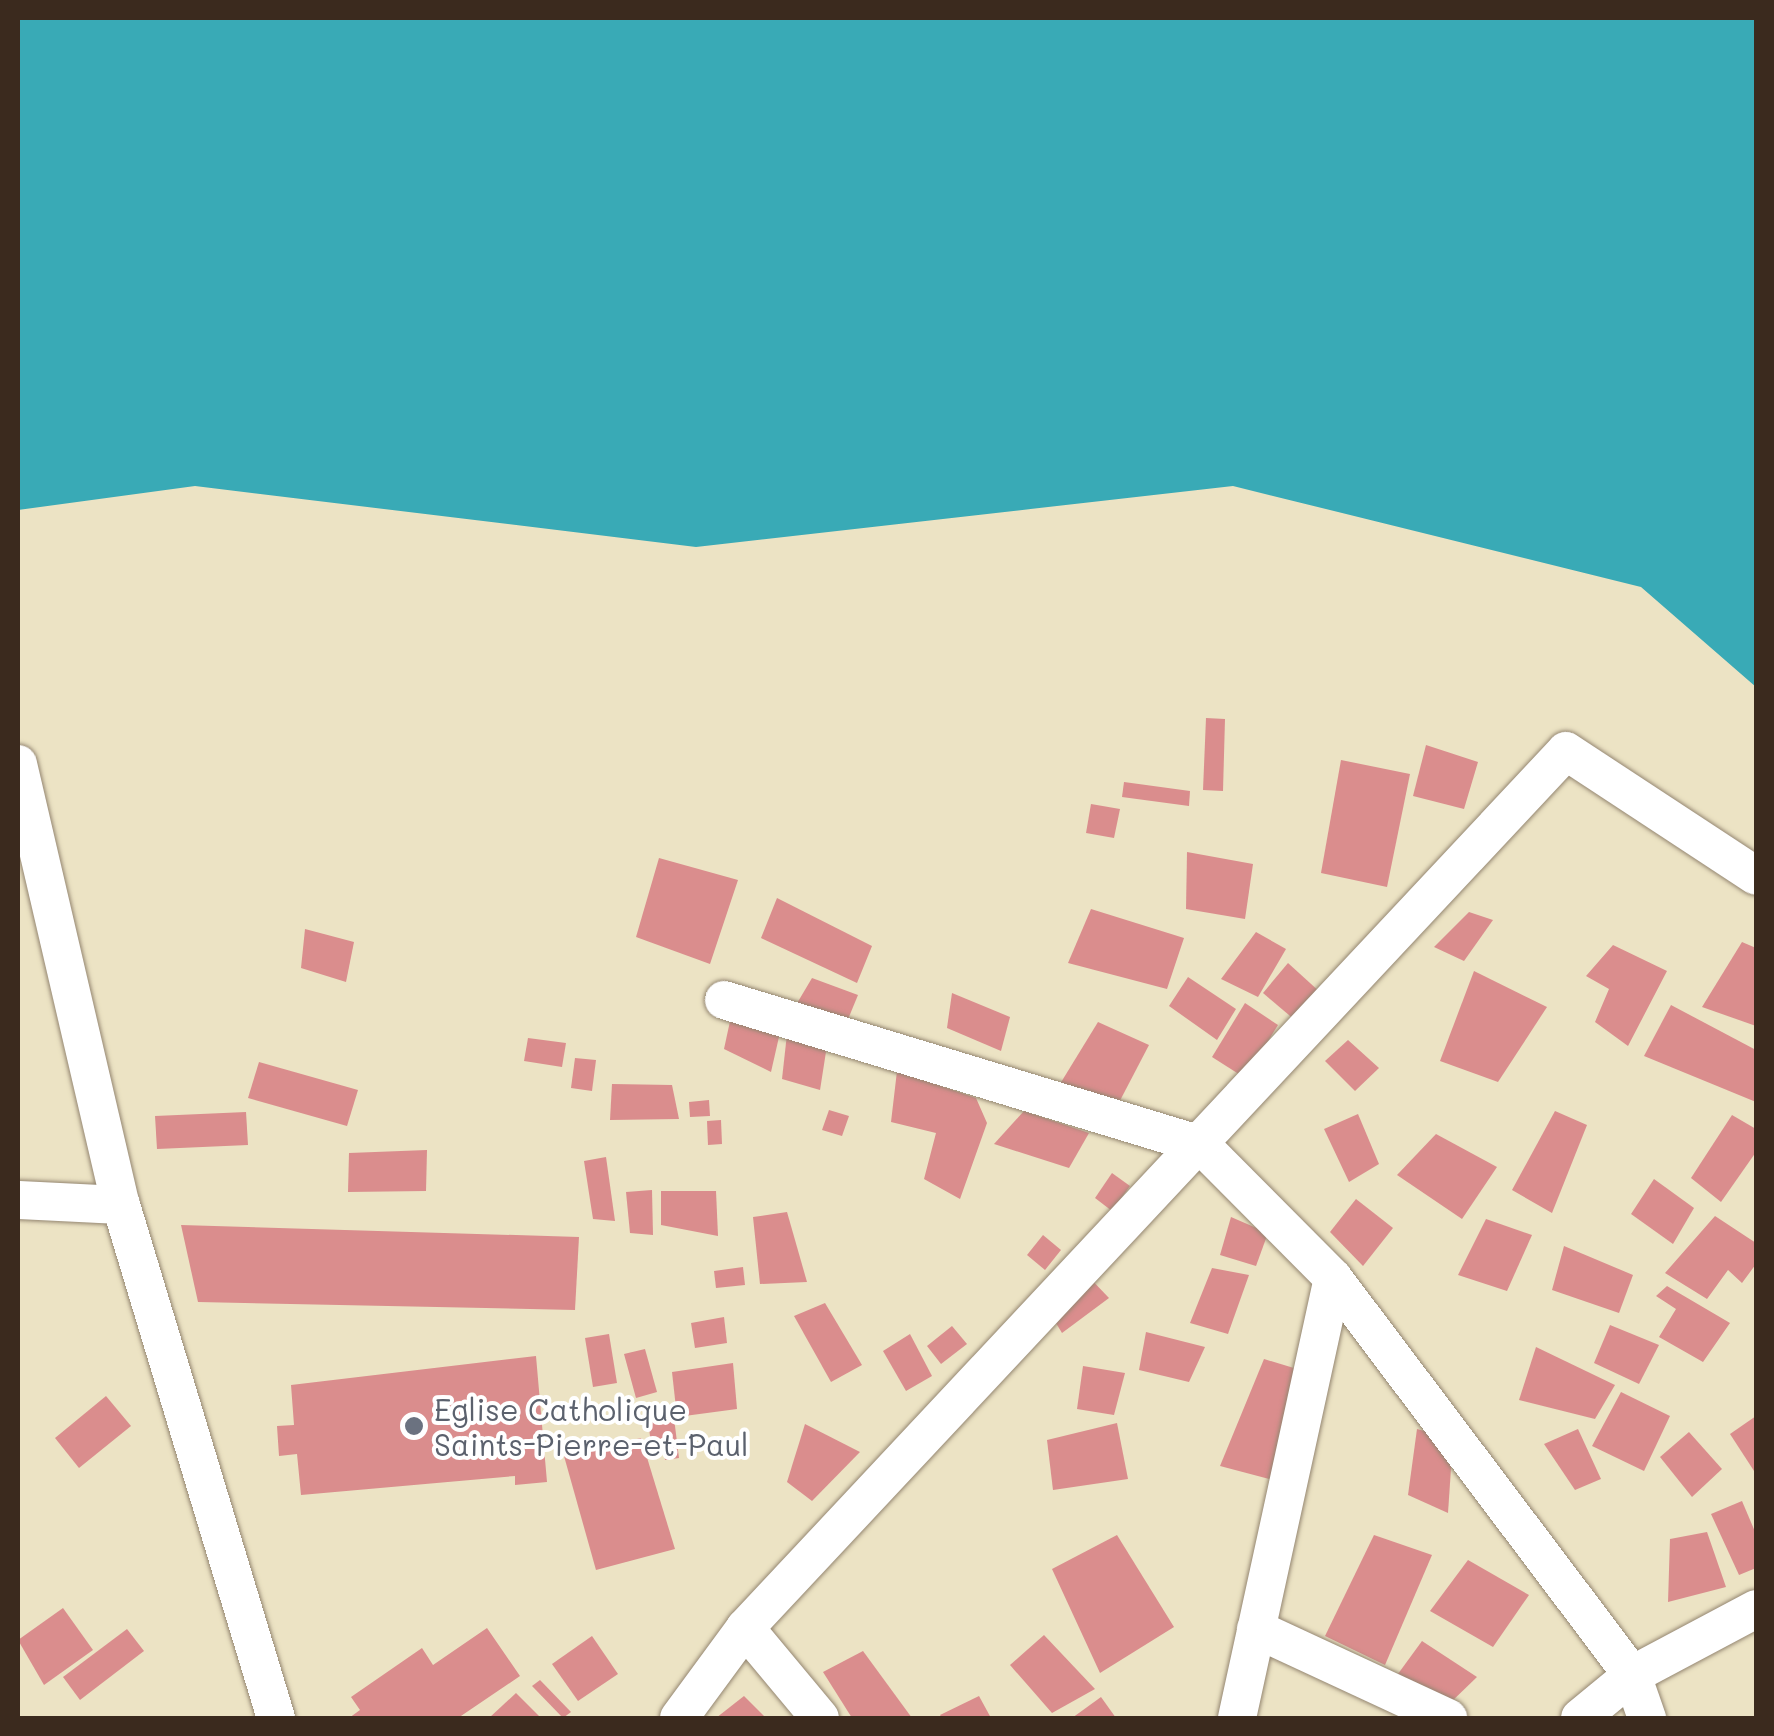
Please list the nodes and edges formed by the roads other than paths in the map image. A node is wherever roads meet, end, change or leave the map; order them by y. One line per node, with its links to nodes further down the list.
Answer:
1 (18, 764): 6 (street)
2 (1756, 876): 4 (street)
3 (724, 1000): 4 (street)
4 (1200, 1145): 7 (street); 9 (street)
5 (18, 1200): 6 (street)
6 (121, 1204): 12 (street)
7 (1333, 1278): 10 (street); 11 (street)
8 (1756, 1609): 11 (street)
9 (745, 1628): 13 (street); 14 (street)
10 (1256, 1629): 15 (street); 16 (street)
11 (1632, 1675): 17 (street); 18 (street)
12 (276, 1718)
13 (679, 1718)
14 (820, 1718)
15 (1237, 1718)
16 (1448, 1718)
17 (1580, 1718)
18 (1647, 1718)

